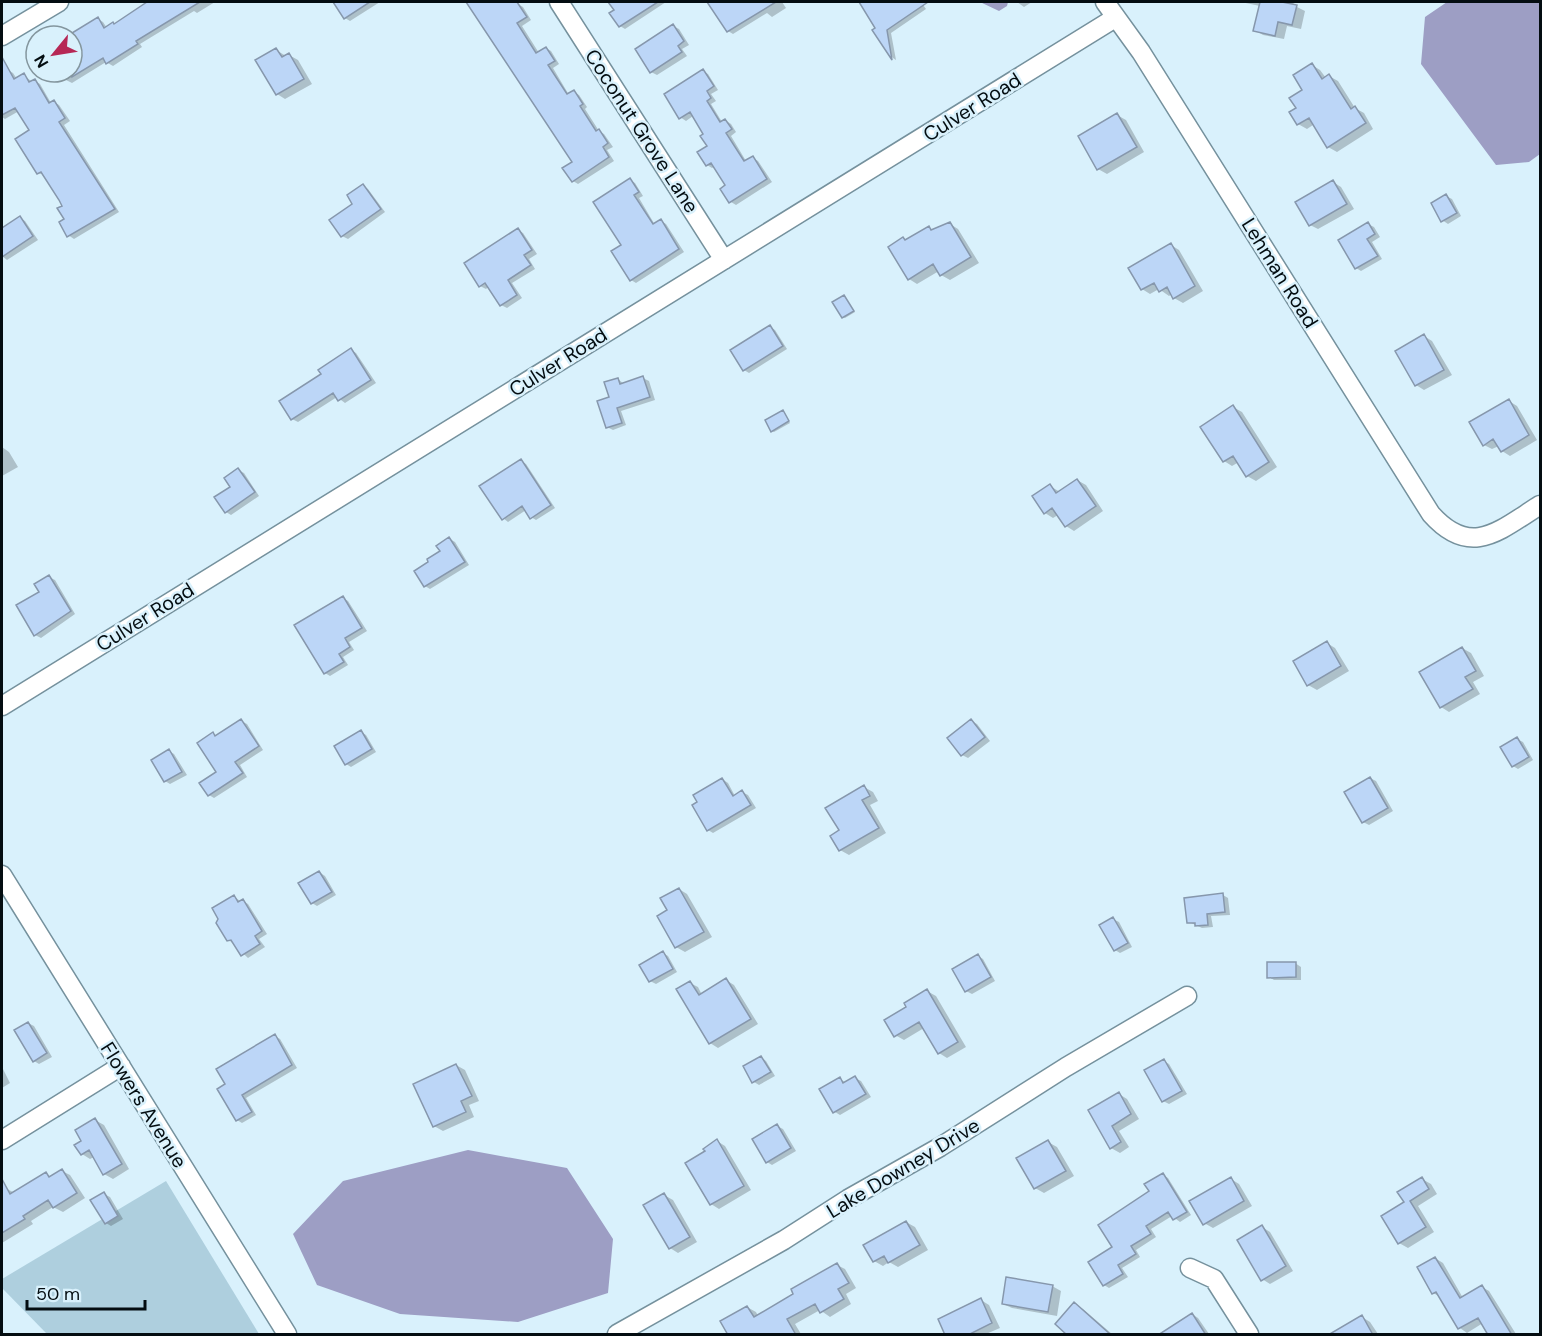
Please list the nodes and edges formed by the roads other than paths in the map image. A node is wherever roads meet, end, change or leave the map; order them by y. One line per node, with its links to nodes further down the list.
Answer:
1 (59, 2): 5 (street)
2 (559, 2): 6 (street, Coconut Grove Lane)
3 (1105, 2): 4 (street, Lehman Road)
4 (1115, 18): 6 (street, Culver Road); 7 (street, Lehman Road)
5 (2, 36)
6 (724, 260): 8 (street, Culver Road)
7 (1540, 505)
8 (2, 706)
9 (2, 875): 11 (street, Flowers Avenue)
10 (1187, 996): 15 (street, Lake Downey Drive)
11 (121, 1066): 12 (street); 14 (street, Flowers Avenue)
12 (2, 1140)
13 (1190, 1268): 16 (street)
14 (287, 1335)
15 (616, 1335)
16 (1250, 1335)

